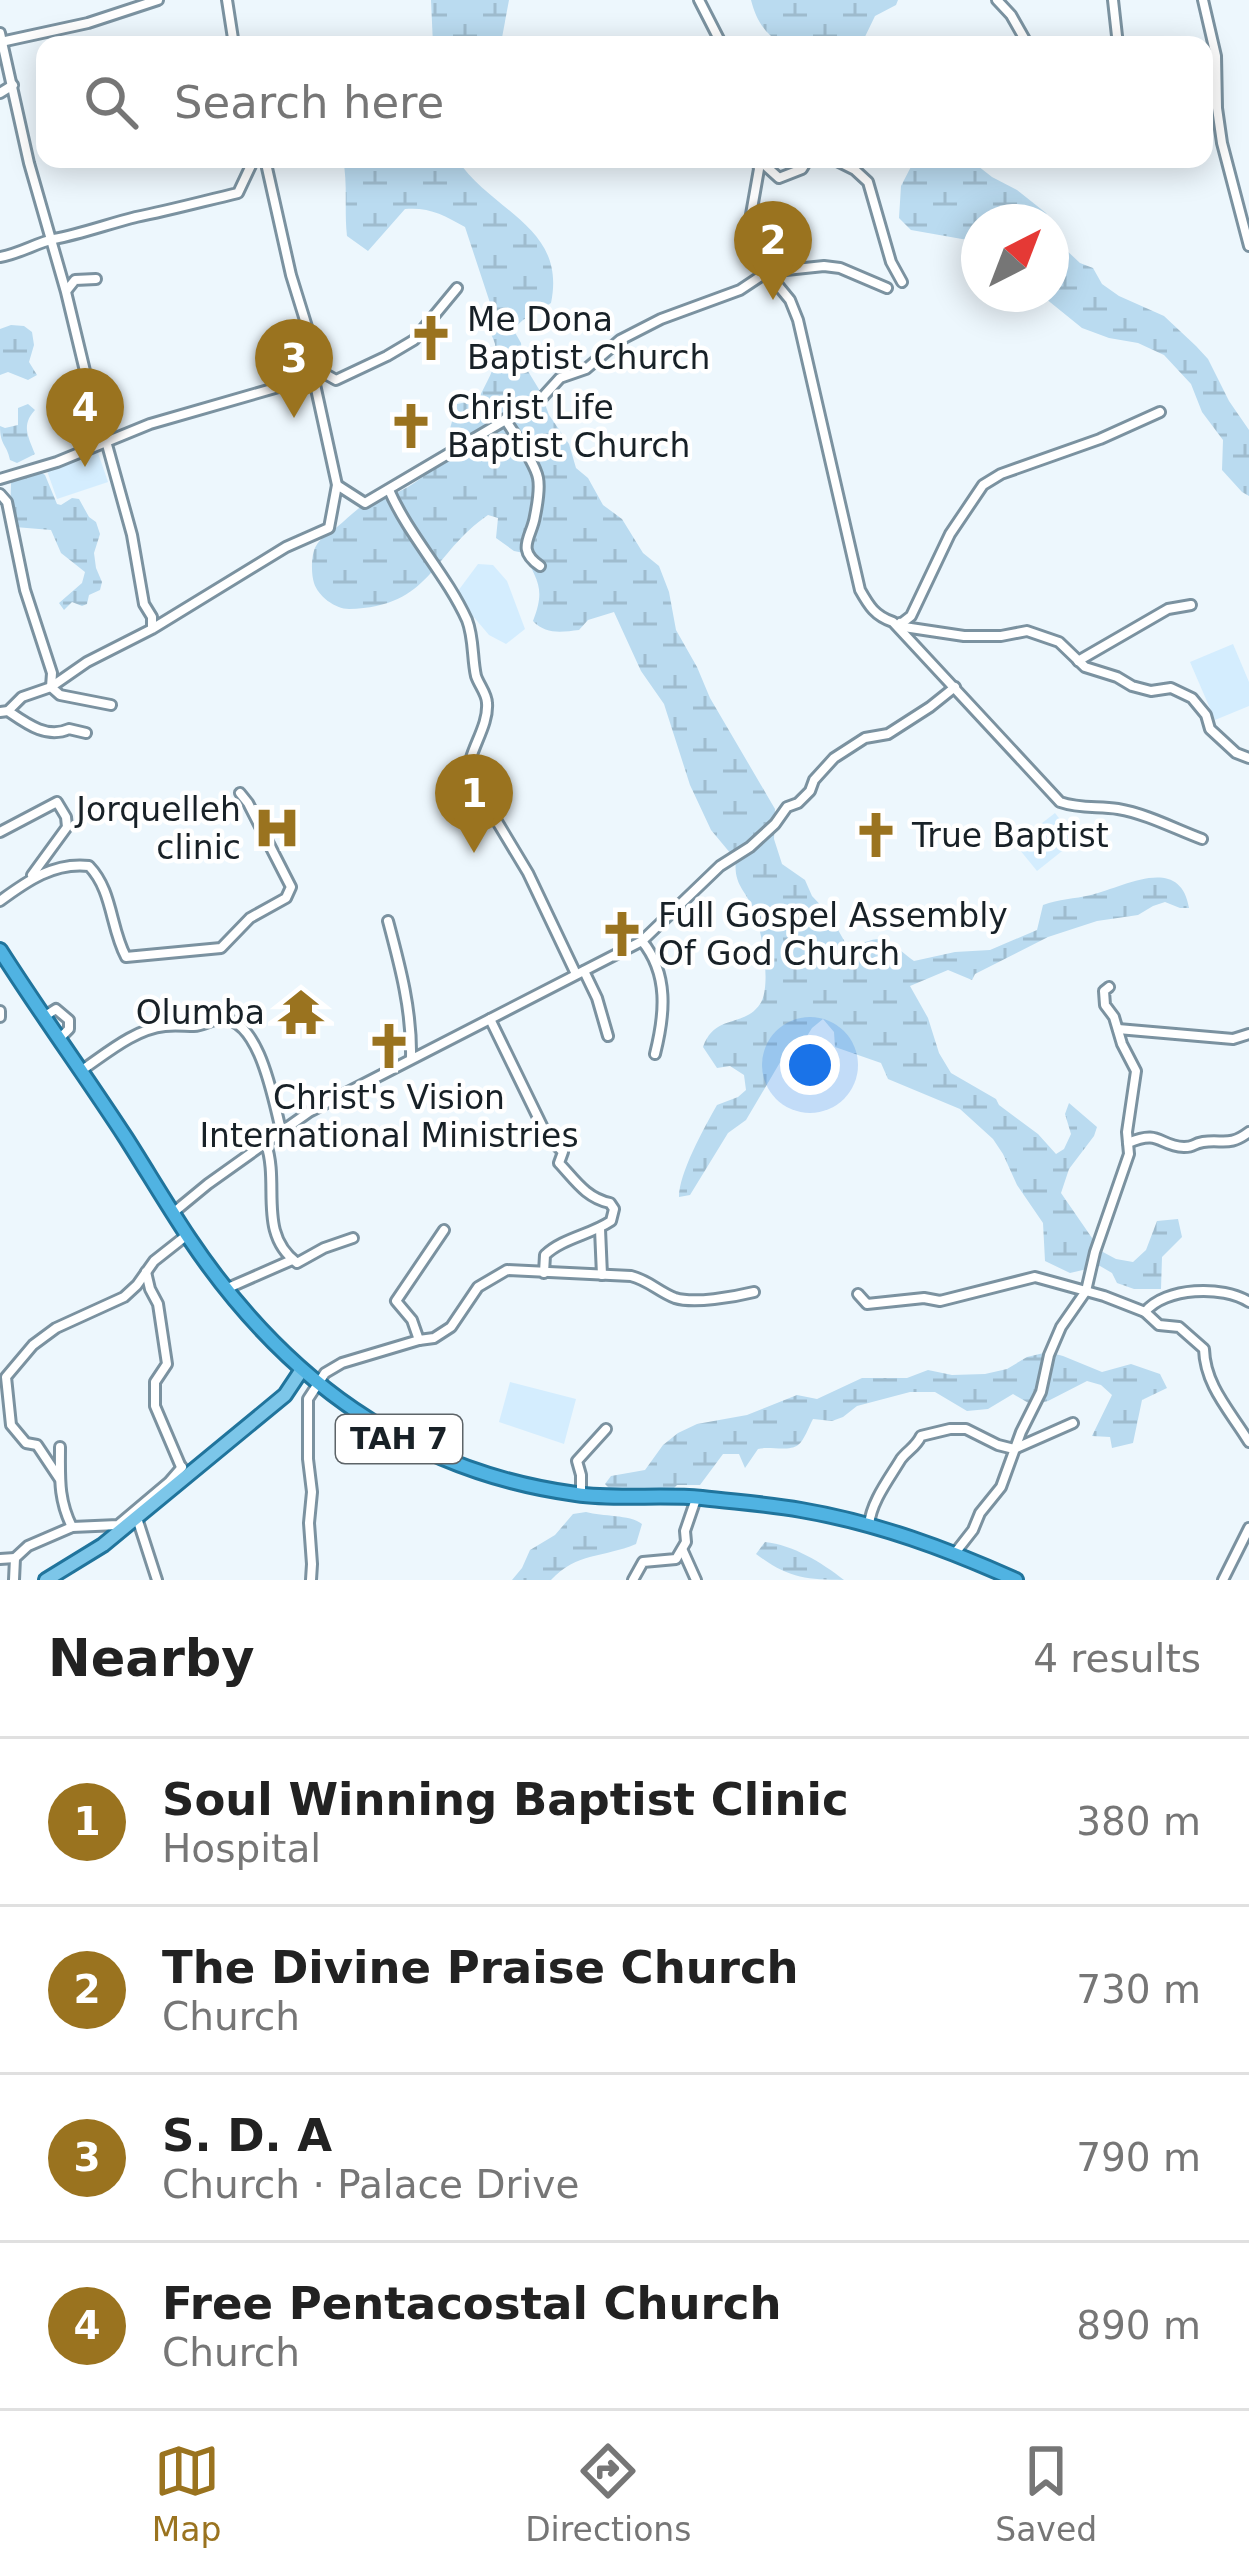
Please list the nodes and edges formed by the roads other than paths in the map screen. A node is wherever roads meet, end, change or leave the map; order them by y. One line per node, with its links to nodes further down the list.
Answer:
1 (158, 0): 12 (street)
2 (227, 0): 7 (street)
3 (699, 0): 8 (street)
4 (997, 0): 9 (street)
5 (1113, 0): 10 (street)
6 (1203, 0): 11 (street)
7 (231, 36)
8 (717, 36)
9 (1023, 36)
10 (1117, 36)
11 (1211, 36)
12 (1, 39): 14 (street)
13 (1213, 43): 23 (street)
14 (13, 85): 15 (street); 22 (street)
15 (0, 93)
16 (250, 168): 22 (street)
17 (267, 168): 31 (street)
18 (759, 168): 25 (street)
19 (767, 168): 20 (street)
20 (803, 168)
21 (851, 168): 27 (street)
22 (52, 239): 24 (street); 30 (street)
23 (1249, 246)
24 (0, 257)
25 (767, 272): 29 (street); 33 (street); 41 (street)
26 (97, 279): 30 (street)
27 (902, 282)
28 (457, 288): 31 (street)
29 (887, 288)
30 (66, 292): 34 (street)
31 (311, 366): 34 (street); 36 (street)
32 (1160, 412): 41 (street)
33 (506, 419): 37 (street); 39 (street)
34 (106, 441): 35 (street); 42 (street)
35 (3, 478)
36 (337, 485): 37 (street); 42 (street)
37 (389, 490): 58 (street)
38 (0, 494): 44 (street)
39 (540, 566)
40 (1191, 605): 43 (street)
41 (898, 622): 43 (street); 45 (street)
42 (152, 629): 44 (street)
43 (1078, 661): 49 (street)
44 (51, 687): 46 (street); 47 (street)
45 (955, 687): 52 (street); 56 (street)
46 (112, 705)
47 (4, 711): 48 (street)
48 (86, 733)
49 (1247, 759)
50 (240, 793): 53 (street)
51 (0, 832): 53 (street)
52 (1202, 839)
53 (27, 880): 54 (street)
54 (0, 902)
55 (388, 920): 65 (street)
56 (642, 940): 58 (street); 64 (street)
57 (0, 950): 66 (highway, TAH 7)
58 (580, 972): 60 (street); 63 (street)
59 (1109, 987): 61 (street)
60 (490, 1019): 65 (street); 72 (street)
61 (1118, 1029): 62 (street); 69 (street)
62 (1249, 1034)
63 (608, 1036)
64 (655, 1054)
65 (411, 1058): 67 (street)
66 (82, 1070): 67 (street); 71 (highway, TAH 7)
67 (281, 1131): 70 (street)
68 (1249, 1132): 69 (street)
69 (1128, 1142): 81 (street)
70 (266, 1144): 71 (street); 76 (street)
71 (174, 1212): 74 (highway, TAH 7)
72 (600, 1228): 78 (street); 79 (street)
73 (444, 1229): 86 (street)
74 (187, 1235): 77 (street); 80 (highway, TAH 7)
75 (353, 1238): 76 (street)
76 (292, 1260): 80 (street)
77 (146, 1271): 94 (street); 95 (street)
78 (544, 1274): 79 (street); 86 (street)
79 (602, 1276): 82 (street)
80 (226, 1289): 87 (highway, TAH 7)
81 (1086, 1291): 83 (street); 85 (street); 93 (street)
82 (754, 1292)
83 (858, 1294)
84 (1249, 1302): 85 (street)
85 (1145, 1312): 91 (street)
86 (419, 1340): 88 (street)
87 (301, 1371): 88 (highway, TAH 7); 94 (main road)
88 (316, 1384): 96 (highway, TAH 7); 109 (street)
89 (1073, 1423): 93 (street)
90 (606, 1430): 96 (street)
91 (1249, 1442)
92 (60, 1447): 95 (street)
93 (1014, 1449): 99 (street); 103 (street)
94 (184, 1471): 98 (main road); 100 (street)
95 (58, 1478): 100 (street)
96 (581, 1495): 97 (highway, TAH 7)
97 (697, 1498): 99 (highway, TAH 7); 102 (street)
98 (137, 1518): 106 (main road); 108 (street)
99 (869, 1526): 103 (highway, TAH 7)
100 (72, 1527): 104 (street)
101 (1249, 1528): 113 (street)
102 (683, 1550): 110 (street); 111 (street)
103 (956, 1553): 112 (highway, TAH 7)
104 (15, 1558): 105 (street); 107 (street)
105 (0, 1559)
106 (53, 1578)
107 (14, 1580)
108 (158, 1580)
109 (311, 1580)
110 (633, 1580)
111 (696, 1580)
112 (1013, 1580)
113 (1223, 1580)

